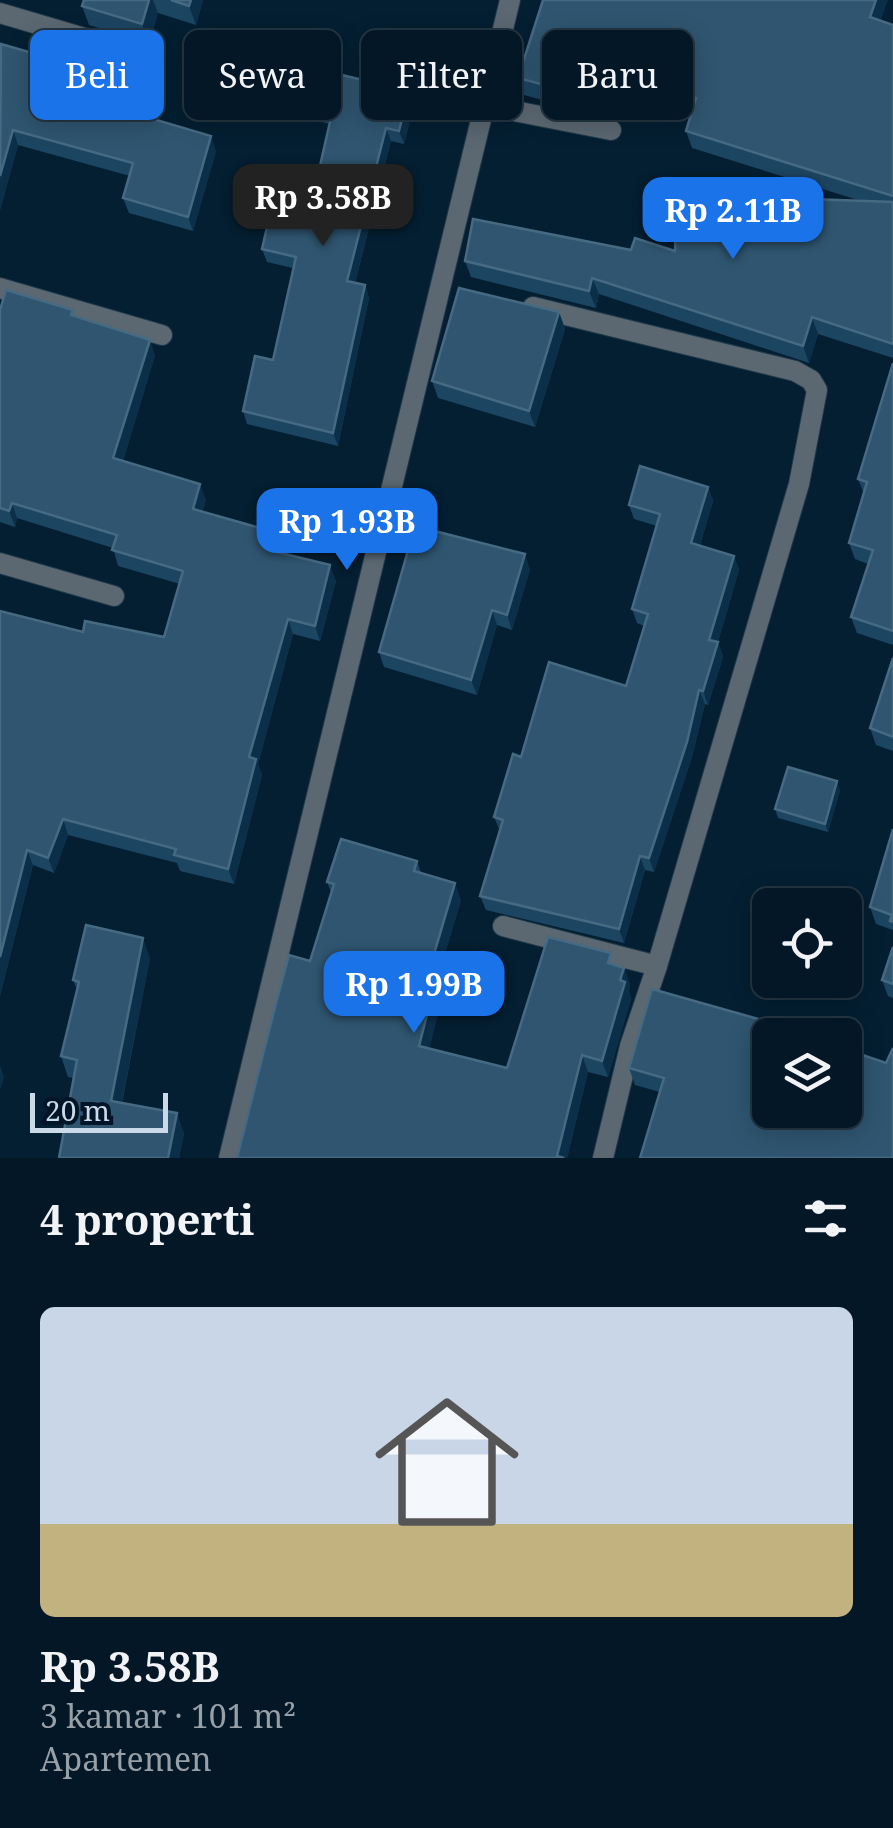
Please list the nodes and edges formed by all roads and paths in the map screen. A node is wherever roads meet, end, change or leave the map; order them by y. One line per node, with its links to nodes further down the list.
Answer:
1 (510, 0): 4 (street)
2 (0, 14): 3 (street)
3 (55, 30)
4 (503, 30)
5 (522, 112): 7 (street)
6 (481, 120): 15 (street)
7 (611, 130)
8 (0, 288): 10 (street)
9 (518, 303): 14 (street)
10 (162, 335)
11 (0, 563): 12 (street)
12 (114, 596)
13 (504, 926): 14 (street)
14 (657, 966): 16 (street)
15 (229, 1158)
16 (602, 1158)

